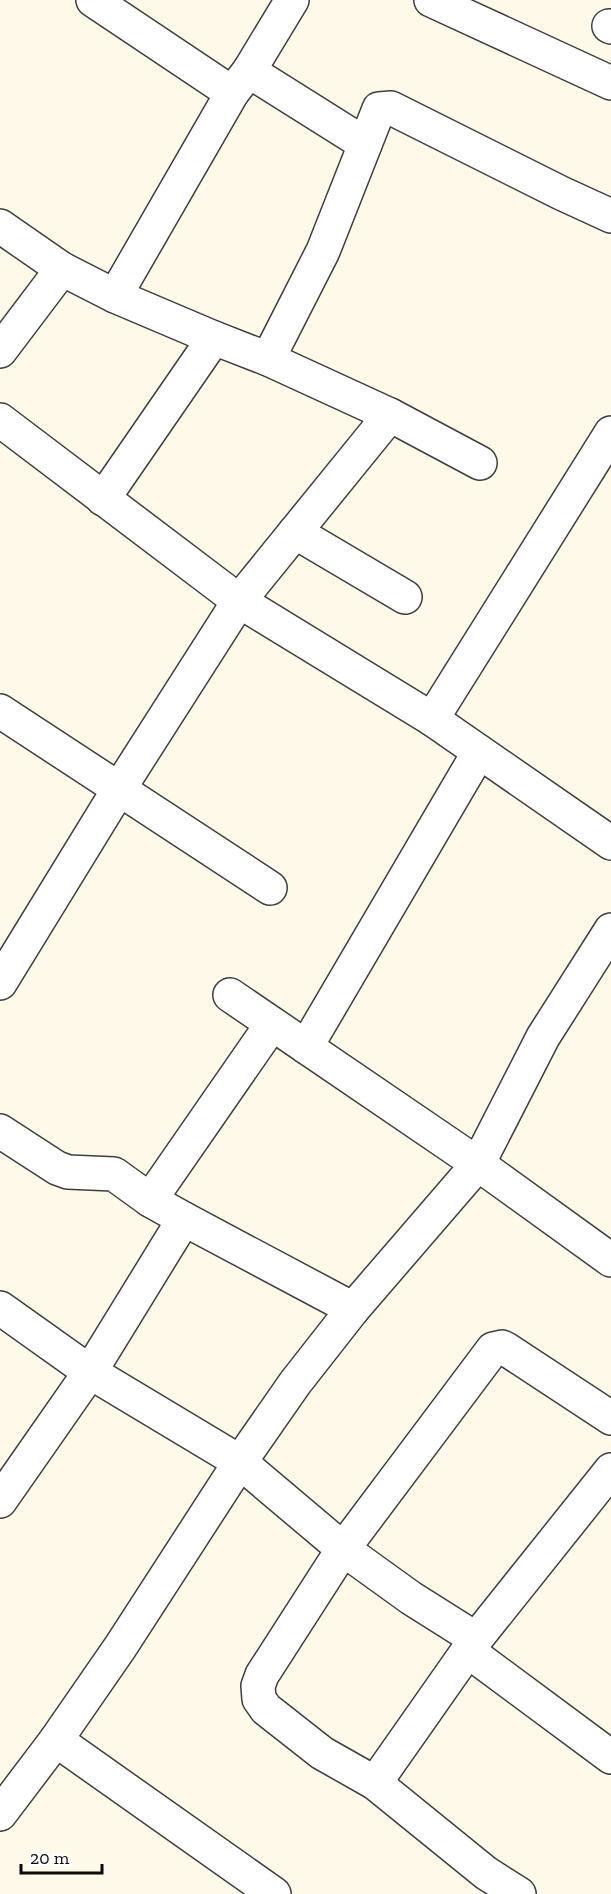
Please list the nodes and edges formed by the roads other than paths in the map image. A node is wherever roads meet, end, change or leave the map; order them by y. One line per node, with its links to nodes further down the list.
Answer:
1 (93, 0): 4 (street)
2 (292, 0): 4 (street)
3 (431, 0): 5 (street)
4 (241, 82): 6 (street); 10 (street)
5 (611, 83)
6 (365, 144): 7 (street); 13 (street)
7 (611, 216)
8 (0, 226): 9 (street)
9 (62, 269): 10 (street); 12 (street)
10 (115, 296): 11 (street)
11 (214, 338): 13 (street); 18 (street)
12 (0, 351)
13 (268, 359): 14 (street)
14 (390, 415): 17 (street); 19 (street)
15 (0, 420): 18 (street)
16 (611, 433): 23 (street)
17 (480, 464)
18 (103, 499): 21 (street)
19 (295, 532): 20 (street); 21 (street)
20 (405, 597)
21 (239, 602): 23 (street); 25 (street)
22 (0, 711): 25 (street)
23 (432, 719): 24 (street)
24 (479, 752): 26 (street); 32 (street)
25 (119, 789): 27 (street); 29 (street)
26 (611, 843)
27 (270, 888)
28 (611, 930): 34 (street)
29 (0, 983)
30 (230, 995): 31 (street)
31 (272, 1024): 32 (street); 35 (street)
32 (306, 1047): 34 (street)
33 (0, 1131): 35 (street)
34 (478, 1164): 37 (street); 38 (street)
35 (150, 1200): 36 (street)
36 (184, 1219): 38 (street); 40 (street)
37 (611, 1260)
38 (353, 1309): 42 (street)
39 (1, 1310): 40 (street)
40 (90, 1372): 42 (street); 44 (street)
41 (611, 1418): 45 (street)
42 (240, 1462): 45 (street); 47 (street)
43 (611, 1470): 46 (street)
44 (0, 1501)
45 (343, 1548): 46 (street); 49 (street)
46 (472, 1645): 48 (street); 49 (street)
47 (56, 1740): 50 (street); 51 (street)
48 (611, 1757)
49 (375, 1783): 52 (street)
50 (0, 1814)
51 (274, 1894)
52 (519, 1894)

